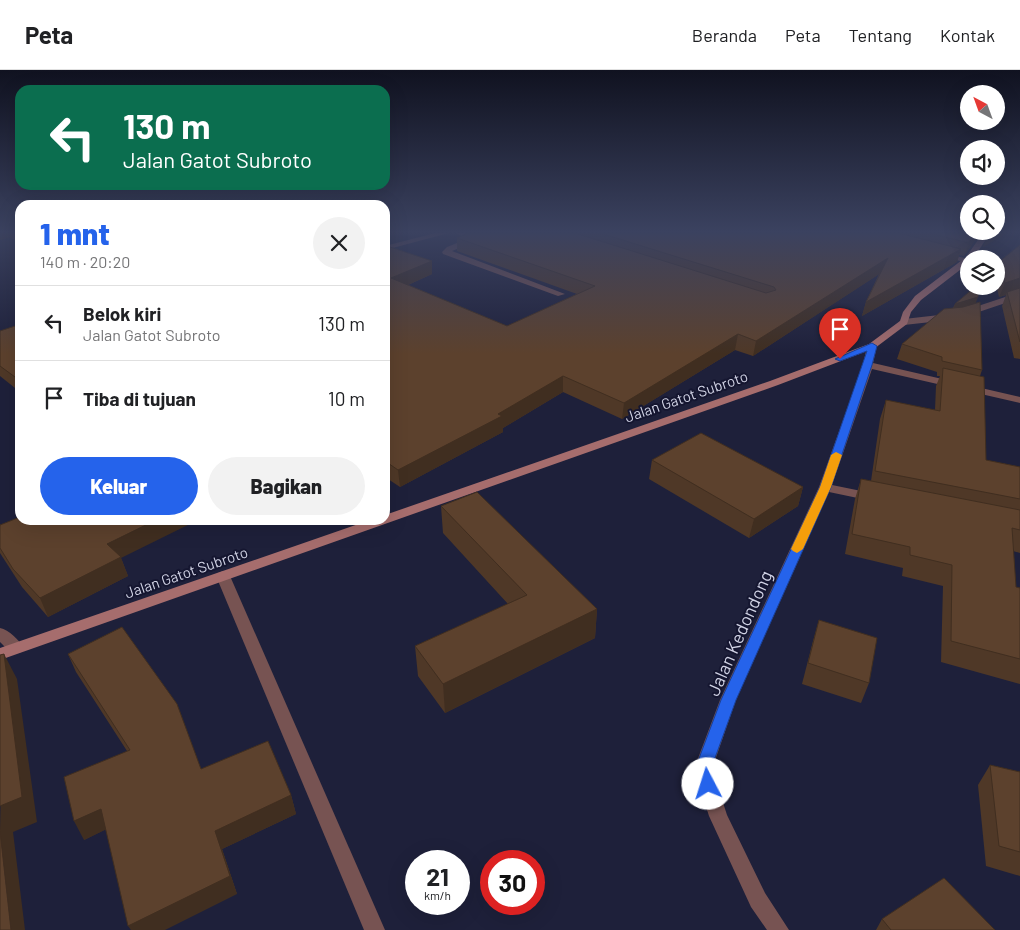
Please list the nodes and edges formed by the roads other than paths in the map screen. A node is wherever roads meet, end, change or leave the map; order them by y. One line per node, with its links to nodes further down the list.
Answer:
1 (504, 273): 3 (street)
2 (950, 273): 7 (main road, Jalan Gatot Subroto)
3 (561, 294)
4 (1020, 295): 5 (street)
5 (1006, 300): 6 (street); 7 (street)
6 (1020, 303)
7 (904, 322): 8 (main road, Jalan Gatot Subroto)
8 (872, 346): 9 (street, Jalan Kedondong); 13 (main road, Jalan Gatot Subroto)
9 (868, 365): 10 (street); 11 (street, Jalan Kedondong)
10 (1020, 400)
11 (826, 487): 12 (street); 20 (street, Jalan Kedondong)
12 (884, 499)
13 (390, 518)
14 (370, 525): 15 (main road, Jalan Gatot Subroto)
15 (223, 576): 17 (main road, Jalan Gatot Subroto); 19 (street)
16 (0, 633): 17 (street)
17 (16, 648): 18 (main road, Jalan Gatot Subroto)
18 (0, 654)
19 (375, 930)
20 (779, 930)

